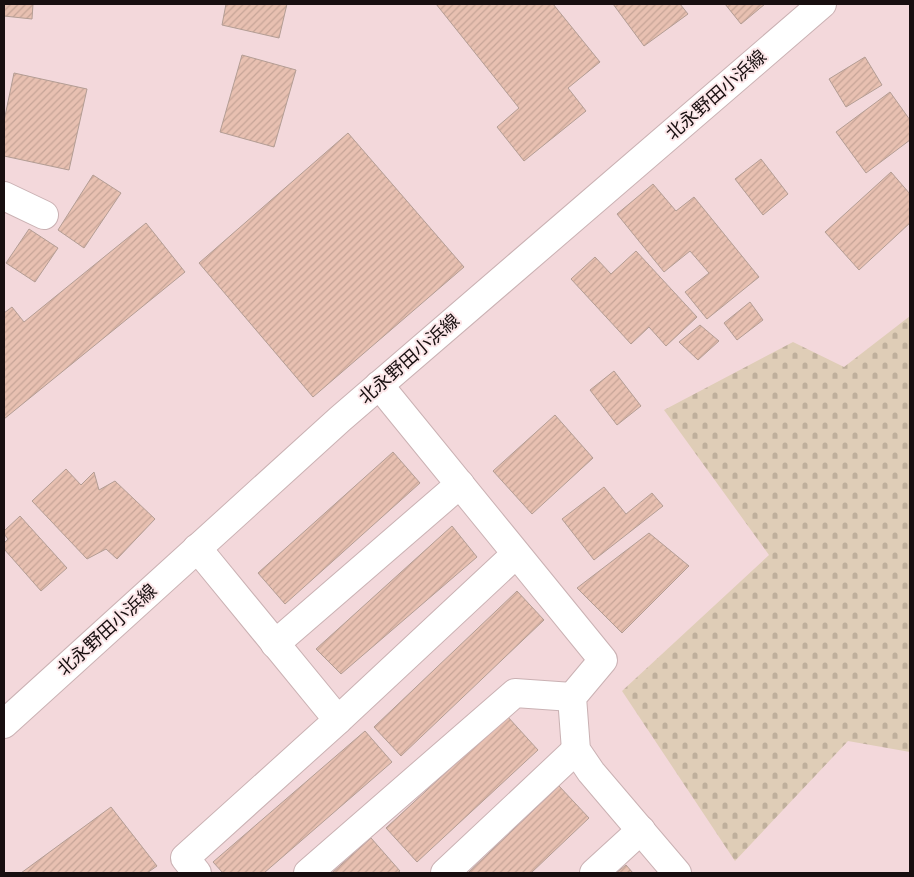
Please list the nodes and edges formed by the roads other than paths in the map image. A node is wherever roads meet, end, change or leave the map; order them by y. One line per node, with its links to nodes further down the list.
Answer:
1 (822, 4): 4 (street, 北永野田小浜線)
2 (4, 196): 3 (street)
3 (44, 215)
4 (380, 385): 5 (street); 6 (street, 北永野田小浜線)
5 (460, 484): 7 (street); 8 (street)
6 (197, 548): 8 (street); 11 (street, 北永野田小浜線)
7 (516, 554): 9 (street); 10 (street)
8 (275, 644): 10 (street)
9 (572, 697): 12 (street); 15 (street)
10 (338, 720): 14 (street)
11 (4, 724)
12 (576, 750): 13 (street); 16 (street)
13 (641, 830): 17 (street); 18 (street)
14 (197, 873)
15 (308, 873)
16 (446, 873)
17 (594, 873)
18 (677, 873)

